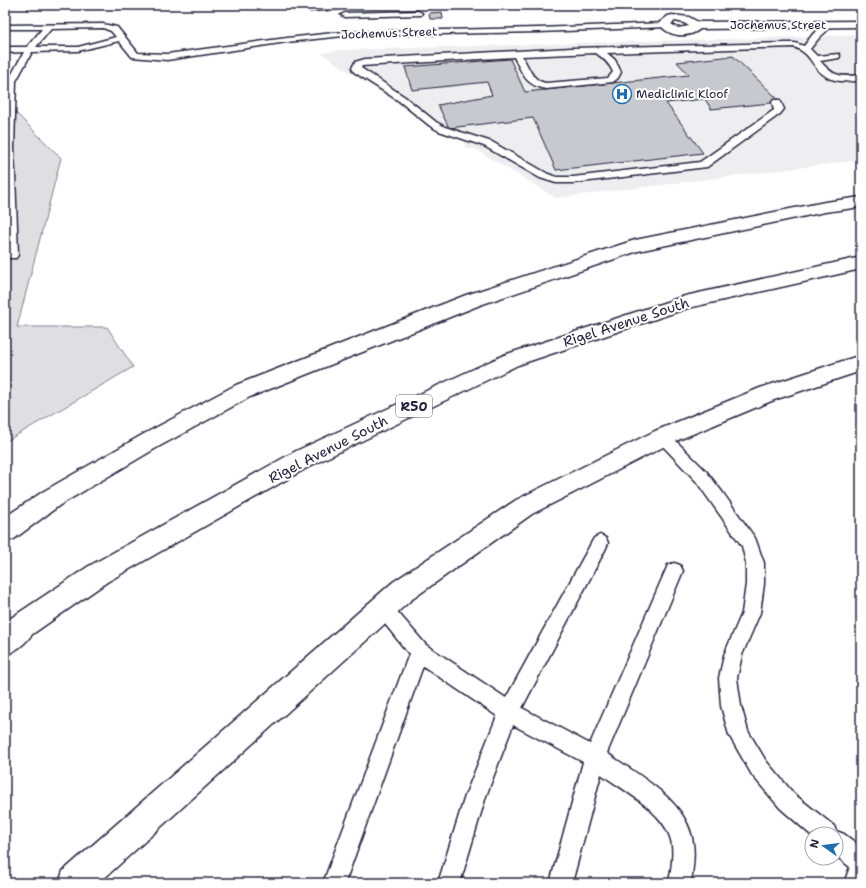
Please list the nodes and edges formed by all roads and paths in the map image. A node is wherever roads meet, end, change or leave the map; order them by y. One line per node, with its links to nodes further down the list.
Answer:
1 (670, 5): 3 (main road)
2 (346, 15): 4 (lane)
3 (677, 18): 6 (main road); 9 (main road)
4 (419, 19): 14 (lane, Jochemus Street); 15 (lane, Jochemus Street)
5 (861, 24): 8 (main road, Jochemus Street)
6 (665, 25): 12 (main road); 13 (lane, Jochemus Street)
7 (812, 25): 8 (main road, Jochemus Street); 9 (main road, Jochemus Street); 16 (lane)
8 (829, 25): 18 (lane)
9 (695, 26): 12 (main road)
10 (5, 27): 11 (lane, Jochemus Street)
11 (48, 27): 15 (lane, Jochemus Street); 20 (lane)
12 (684, 31): 17 (lane)
13 (563, 35): 14 (lane, Jochemus Street); 22 (lane)
14 (541, 36): 23 (lane)
15 (122, 38): 20 (lane)
16 (795, 45): 17 (lane); 18 (lane)
17 (697, 47): 21 (lane); 25 (lane)
18 (806, 49): 27 (lane)
19 (5, 50): 20 (lane)
20 (29, 50): 31 (lane)
21 (598, 50): 22 (lane); 24 (lane)
22 (571, 51): 23 (lane)
23 (548, 53): 24 (lane)
24 (517, 54): 29 (lane)
25 (727, 56)
26 (836, 56): 27 (lane)
27 (815, 59): 28 (lane)
28 (861, 78)
29 (777, 102)
30 (861, 202): 35 (main road)
31 (12, 256)
32 (861, 263): 39 (main road, Rigel Avenue South / R50)
33 (861, 363): 34 (main road)
34 (663, 437): 38 (main road); 43 (lane)
35 (5, 531)
36 (600, 542): 41 (lane)
37 (674, 571): 42 (lane)
38 (383, 608): 40 (lane); 47 (main road)
39 (11, 635)
40 (419, 652): 41 (lane); 48 (lane)
41 (509, 712): 42 (lane); 49 (lane)
42 (595, 757): 50 (lane); 51 (lane)
43 (817, 826)
44 (844, 848): 45 (lane)
45 (861, 861)
46 (861, 868): 52 (lane)
47 (75, 883)
48 (334, 883)
49 (448, 883)
50 (561, 883)
51 (680, 883)
52 (855, 883)

